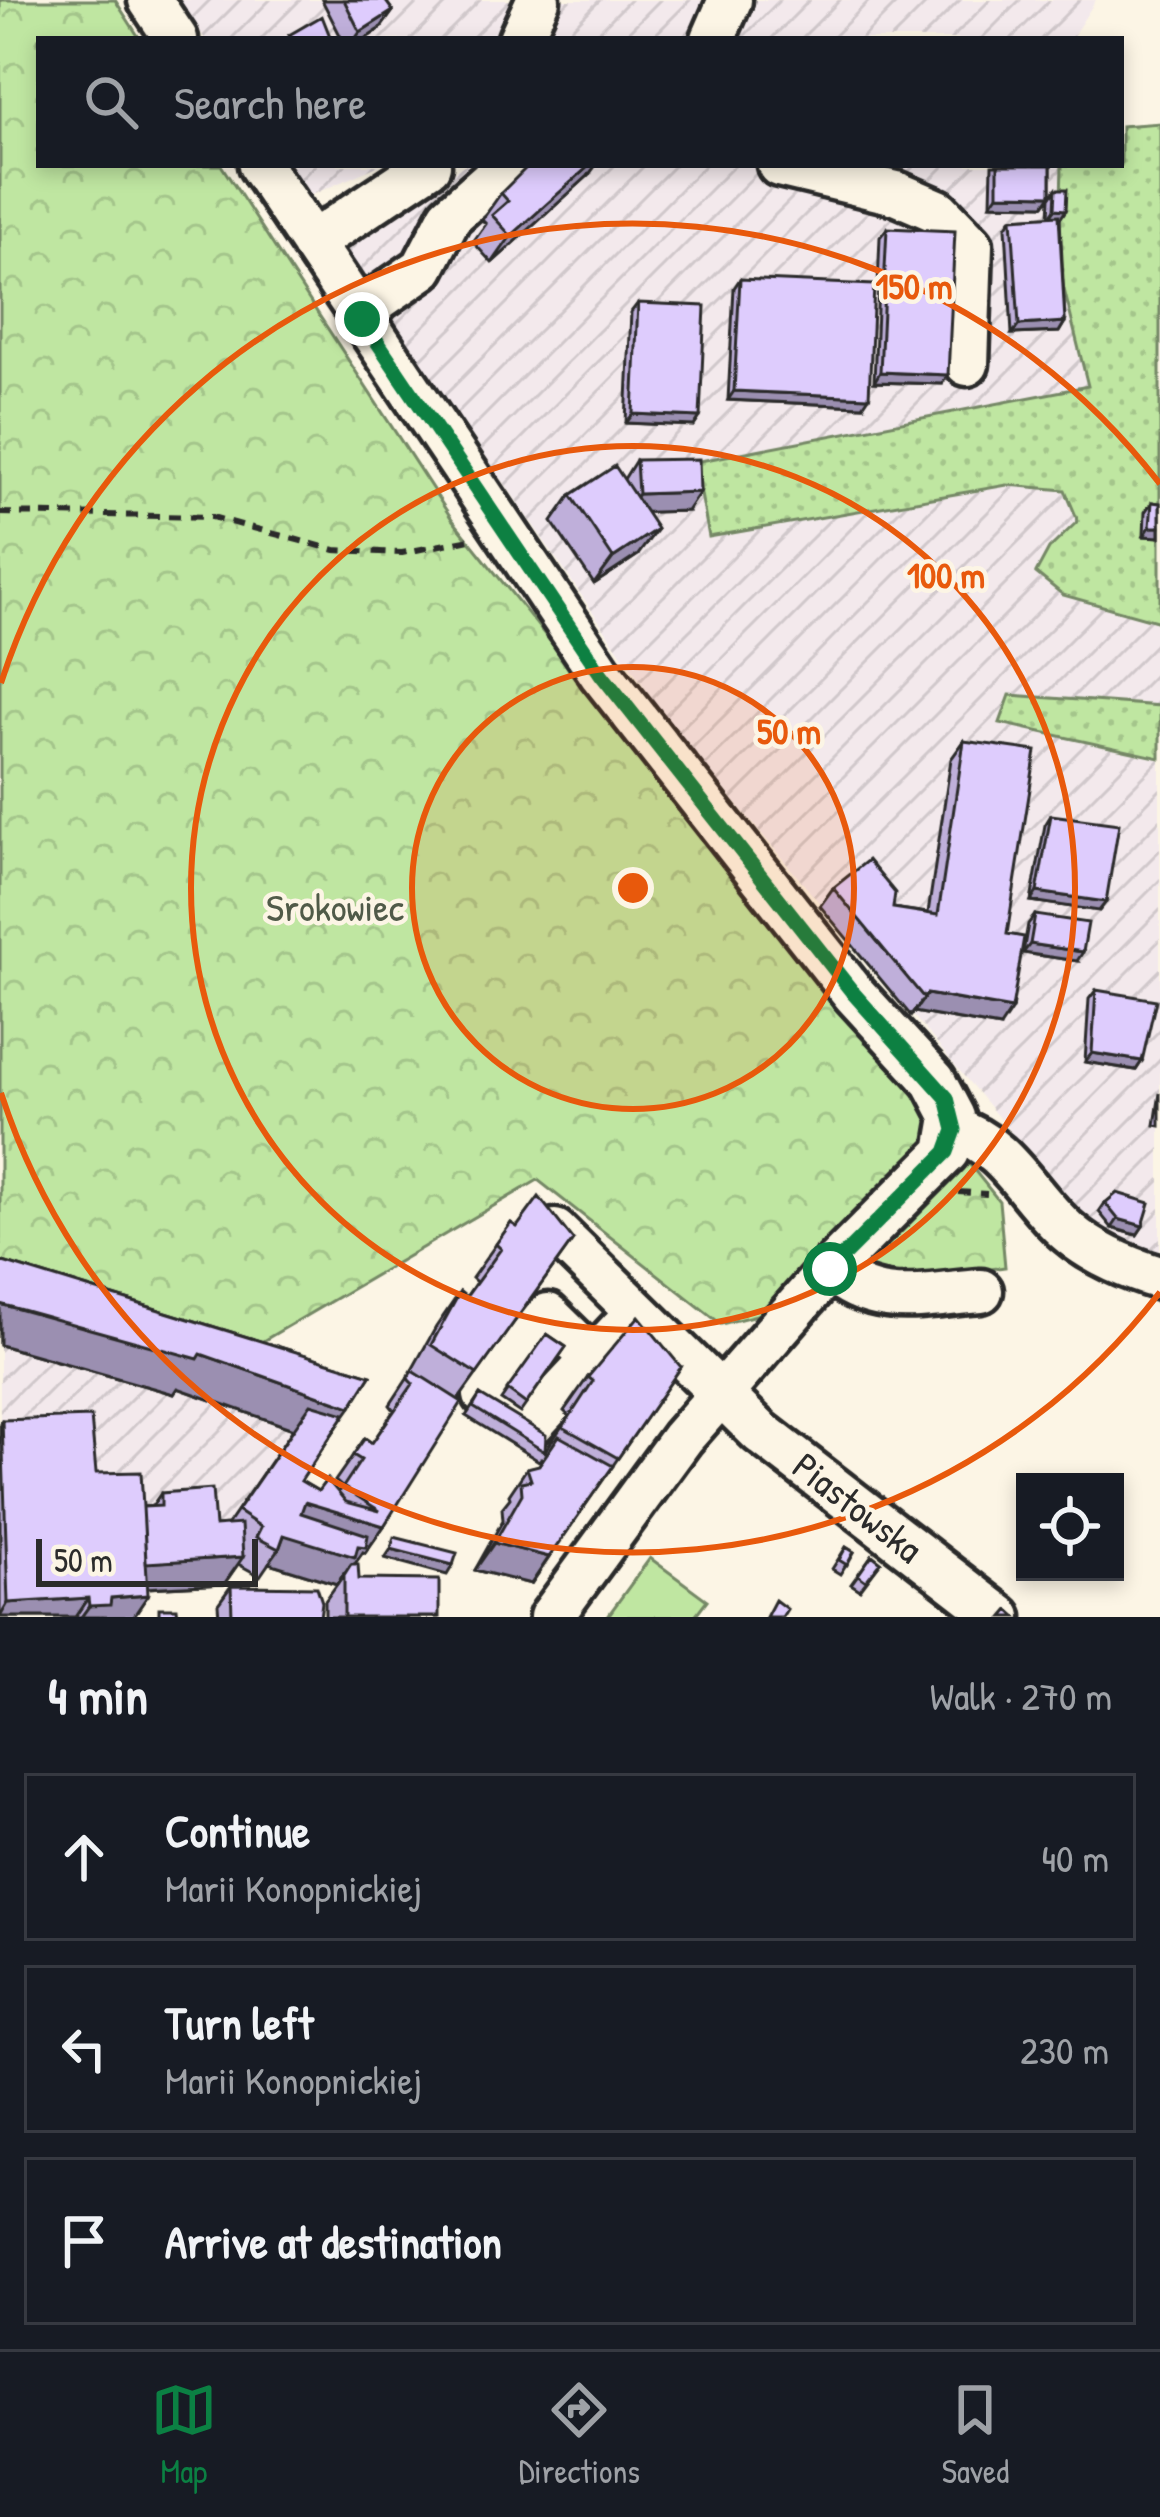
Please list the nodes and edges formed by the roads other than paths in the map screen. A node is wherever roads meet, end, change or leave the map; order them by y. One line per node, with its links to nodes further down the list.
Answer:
1 (150, 0): 4 (street)
2 (538, 0): 5 (street)
3 (730, 0): 6 (street)
4 (174, 36)
5 (521, 36)
6 (714, 36)
7 (262, 168): 11 (street)
8 (424, 168): 11 (street)
9 (505, 168): 12 (street)
10 (792, 168): 13 (street)
11 (312, 243): 12 (street)
12 (362, 319): 14 (street)
13 (967, 364)
14 (955, 1130): 16 (street); 17 (street)
15 (555, 1231): 19 (street, Piastowska)
16 (830, 1269): 18 (street); 21 (street)
17 (1160, 1279)
18 (981, 1291)
19 (637, 1312): 20 (street); 21 (street, Piastowska)
20 (593, 1359)
21 (720, 1394): 22 (street); 23 (street, Piastowska)
22 (551, 1617)
23 (1000, 1617)

